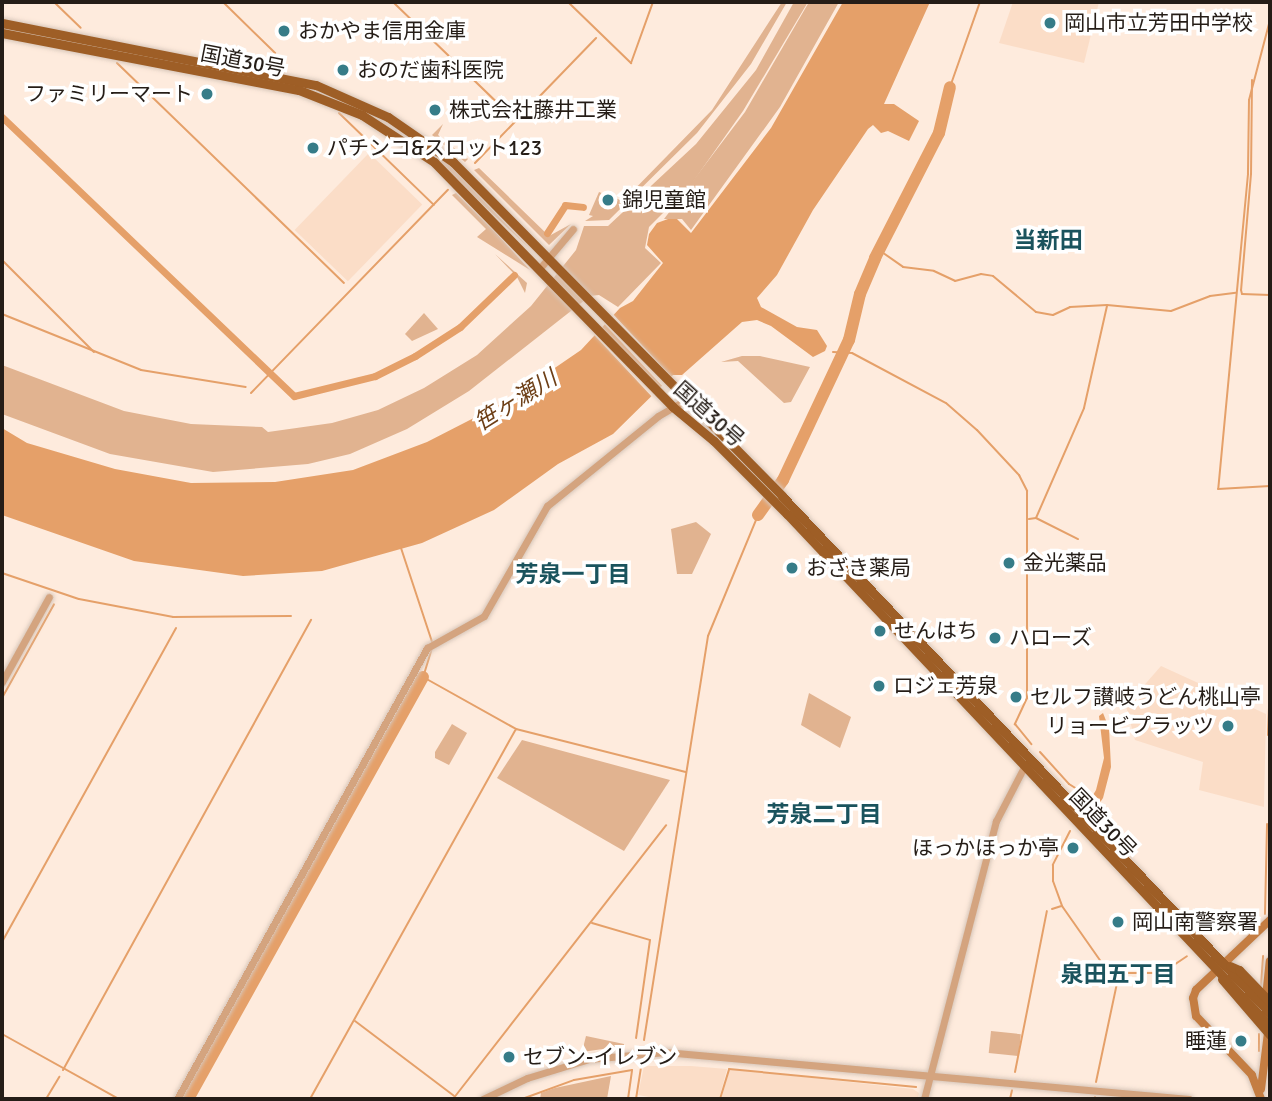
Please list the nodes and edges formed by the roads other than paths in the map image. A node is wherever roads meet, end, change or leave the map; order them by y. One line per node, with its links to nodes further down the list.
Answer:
1 (2, 23): 3 (highway, 国道30号)
2 (2, 33): 4 (highway, 国道30号)
3 (350, 98): 4 (highway); 6 (highway, 国道30号)
4 (404, 140): 7 (highway, 国道30号)
5 (573, 229): 6 (street)
6 (552, 260): 7 (street); 8 (highway, 国道30号)
7 (543, 271): 9 (highway, 国道30号)
8 (686, 400): 9 (street); 10 (highway, 国道30号)
9 (673, 407): 10 (highway, 国道30号); 23 (street)
10 (766, 488): 11 (highway, 国道30号)
11 (776, 496): 14 (highway, 国道30号); 17 (highway, 国道30号)
12 (49, 597): 13 (street)
13 (2, 682)
14 (1024, 767): 17 (highway, 国道30号); 21 (street)
15 (1270, 920): 17 (main road)
16 (1270, 961): 18 (main road)
17 (1221, 968): 18 (highway); 19 (highway, 国道30号); 20 (highway, 国道30号); 22 (main road)
18 (1268, 1000)
19 (1270, 1013)
20 (1270, 1032): 22 (main road)
21 (930, 1073): 24 (street); 25 (street); 26 (street)
22 (1261, 1095)
23 (177, 1099)
24 (483, 1099)
25 (924, 1099)
26 (1189, 1099)

